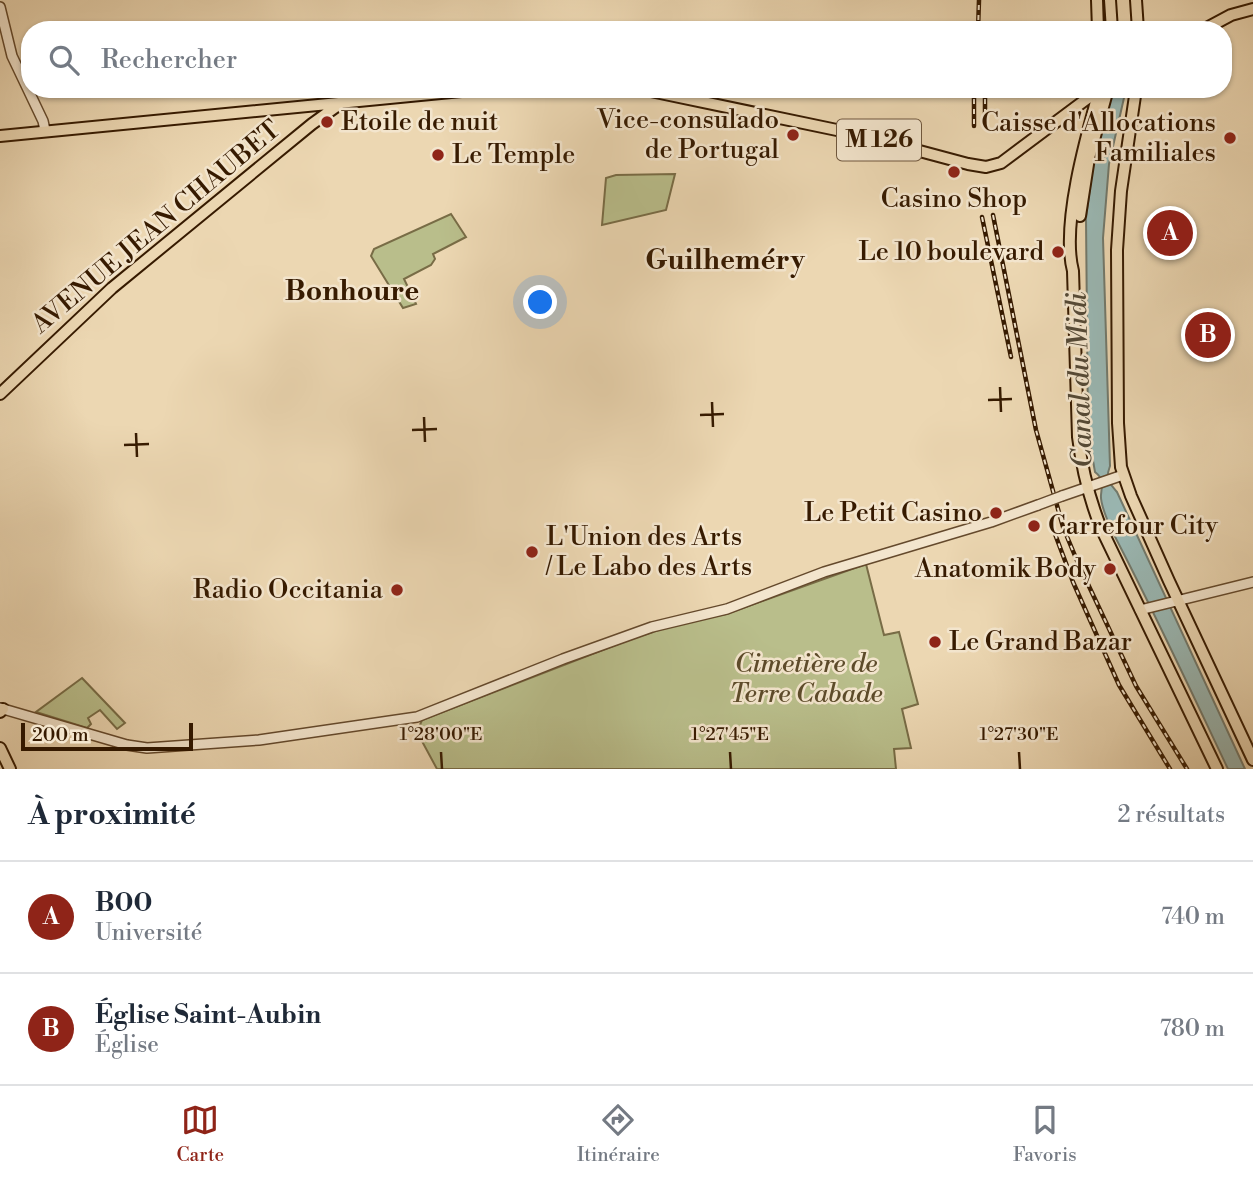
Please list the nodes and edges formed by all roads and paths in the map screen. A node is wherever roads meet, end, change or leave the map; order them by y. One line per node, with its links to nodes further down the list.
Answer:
1 (1097, 0): 6 (main road)
2 (1110, 0): 7 (main road)
3 (1136, 0): 8 (main road)
4 (0, 7): 10 (street)
5 (1253, 9): 9 (main road)
6 (1098, 21)
7 (1111, 21)
8 (1137, 21)
9 (1220, 21)
10 (21, 75)
11 (32, 98): 24 (street)
12 (378, 98): 19 (main road)
13 (683, 98): 21 (main road, M 126)
14 (1092, 98): 21 (main road, M 126)
15 (1102, 98): 26 (main road)
16 (1102, 98): 27 (main road)
17 (1129, 98): 28 (main road)
18 (1135, 98): 28 (main road)
19 (344, 101): 20 (main road); 22 (main road, AVENUE JEAN CHAUBET)
20 (316, 104): 22 (main road); 23 (main road, AVENUE JEAN CHAUBET); 24 (main road)
21 (1076, 108): 26 (main road)
22 (323, 117): 23 (main road, AVENUE JEAN CHAUBET)
23 (312, 124): 29 (main road, AVENUE JEAN CHAUBET)
24 (45, 130): 25 (main road)
25 (0, 136)
26 (1082, 158): 27 (main road)
27 (1073, 271): 31 (main road)
28 (1117, 310): 30 (main road)
29 (0, 394)
30 (1119, 477): 31 (street); 33 (main road)
31 (1090, 486): 34 (main road); 35 (street, bridge)
32 (1253, 582): 33 (street)
33 (1176, 601): 34 (street); 37 (main road)
34 (1143, 609): 39 (main road)
35 (1, 709)
36 (0, 748): 38 (main road)
37 (1253, 760)
38 (10, 769)
39 (1217, 769)

